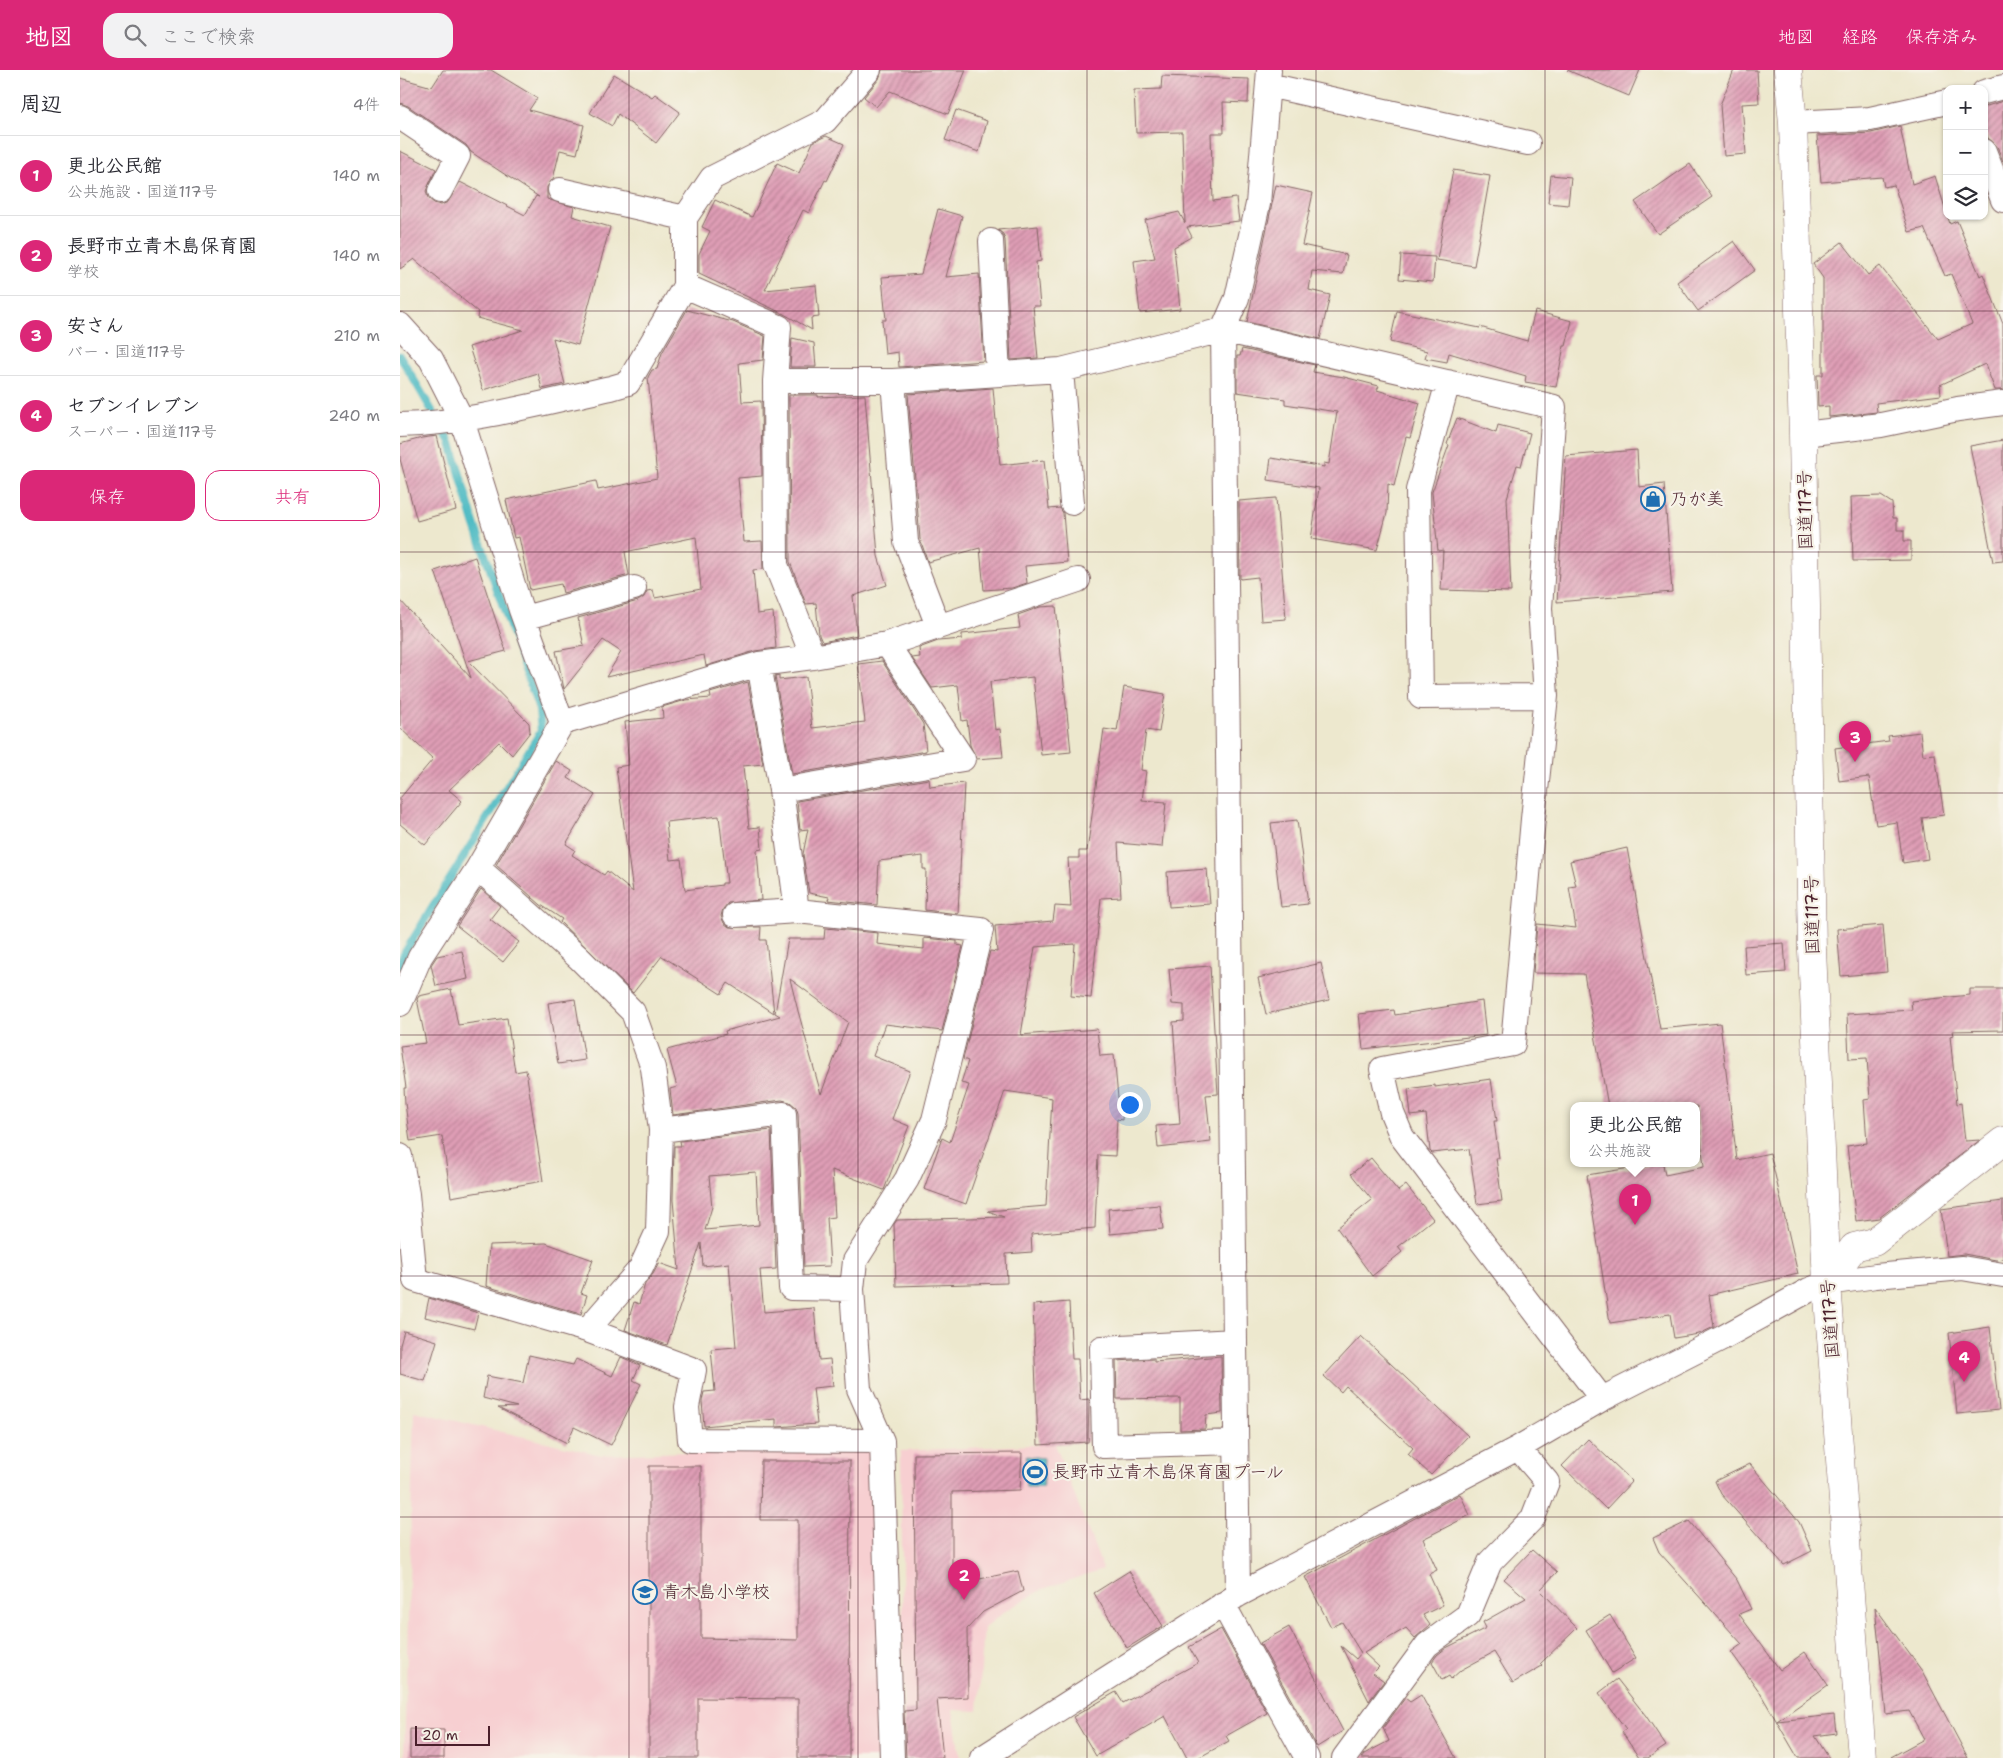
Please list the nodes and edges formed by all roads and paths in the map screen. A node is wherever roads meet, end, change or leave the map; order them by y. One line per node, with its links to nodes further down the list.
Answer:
1 (870, 70): 14 (street)
2 (1788, 70): 8 (main road, 国道117号)
3 (1269, 77): 9 (street); 18 (street)
4 (2003, 87): 5 (street)
5 (1988, 91)
6 (1943, 103): 8 (street)
7 (400, 117): 12 (street)
8 (1793, 123): 27 (main road, 国道117号)
9 (1528, 143)
10 (1988, 161): 13 (street)
11 (560, 190): 14 (street)
12 (440, 191)
13 (2003, 200)
14 (685, 218): 16 (street)
15 (991, 241): 20 (street)
16 (685, 286): 21 (street); 25 (street)
17 (400, 325): 25 (street)
18 (1223, 330): 19 (street); 23 (street); 50 (street)
19 (1061, 370): 20 (street); 28 (street)
20 (998, 374): 22 (street)
21 (775, 381): 22 (street); 34 (street)
22 (892, 381): 32 (street)
23 (1448, 382): 36 (street); 36 (street)
24 (2003, 403): 27 (street)
25 (449, 422): 26 (street); 31 (street)
26 (400, 425)
27 (1804, 434): 47 (main road, 国道117号)
28 (1072, 503)
29 (1078, 580): 32 (street)
30 (634, 588): 31 (street)
31 (524, 618): 37 (street)
32 (938, 626): 33 (street)
33 (887, 644): 34 (street); 38 (street)
34 (813, 657): 35 (street)
35 (759, 664): 37 (street); 38 (street)
36 (1546, 696): 51 (street)
37 (562, 723): 39 (street)
38 (781, 790): 40 (street)
39 (478, 868): 42 (street); 43 (street)
40 (797, 911): 41 (street); 48 (street)
41 (735, 915)
42 (400, 1004)
43 (661, 1130): 48 (street); 49 (street)
44 (2003, 1141): 47 (main road)
45 (400, 1156): 49 (street)
46 (2003, 1276): 47 (street)
47 (1828, 1283): 51 (street); 60 (main road, 国道117号)
48 (852, 1289): 52 (street)
49 (587, 1330): 52 (street)
50 (1235, 1341): 53 (street); 53 (street)
51 (1602, 1399): 54 (street)
52 (882, 1441): 56 (street)
53 (1236, 1442): 55 (street)
54 (1518, 1448): 55 (street); 59 (street)
55 (1231, 1599): 57 (street); 58 (street)
56 (892, 1758)
57 (982, 1758)
58 (1307, 1758)
59 (1344, 1758)
60 (1862, 1758)

